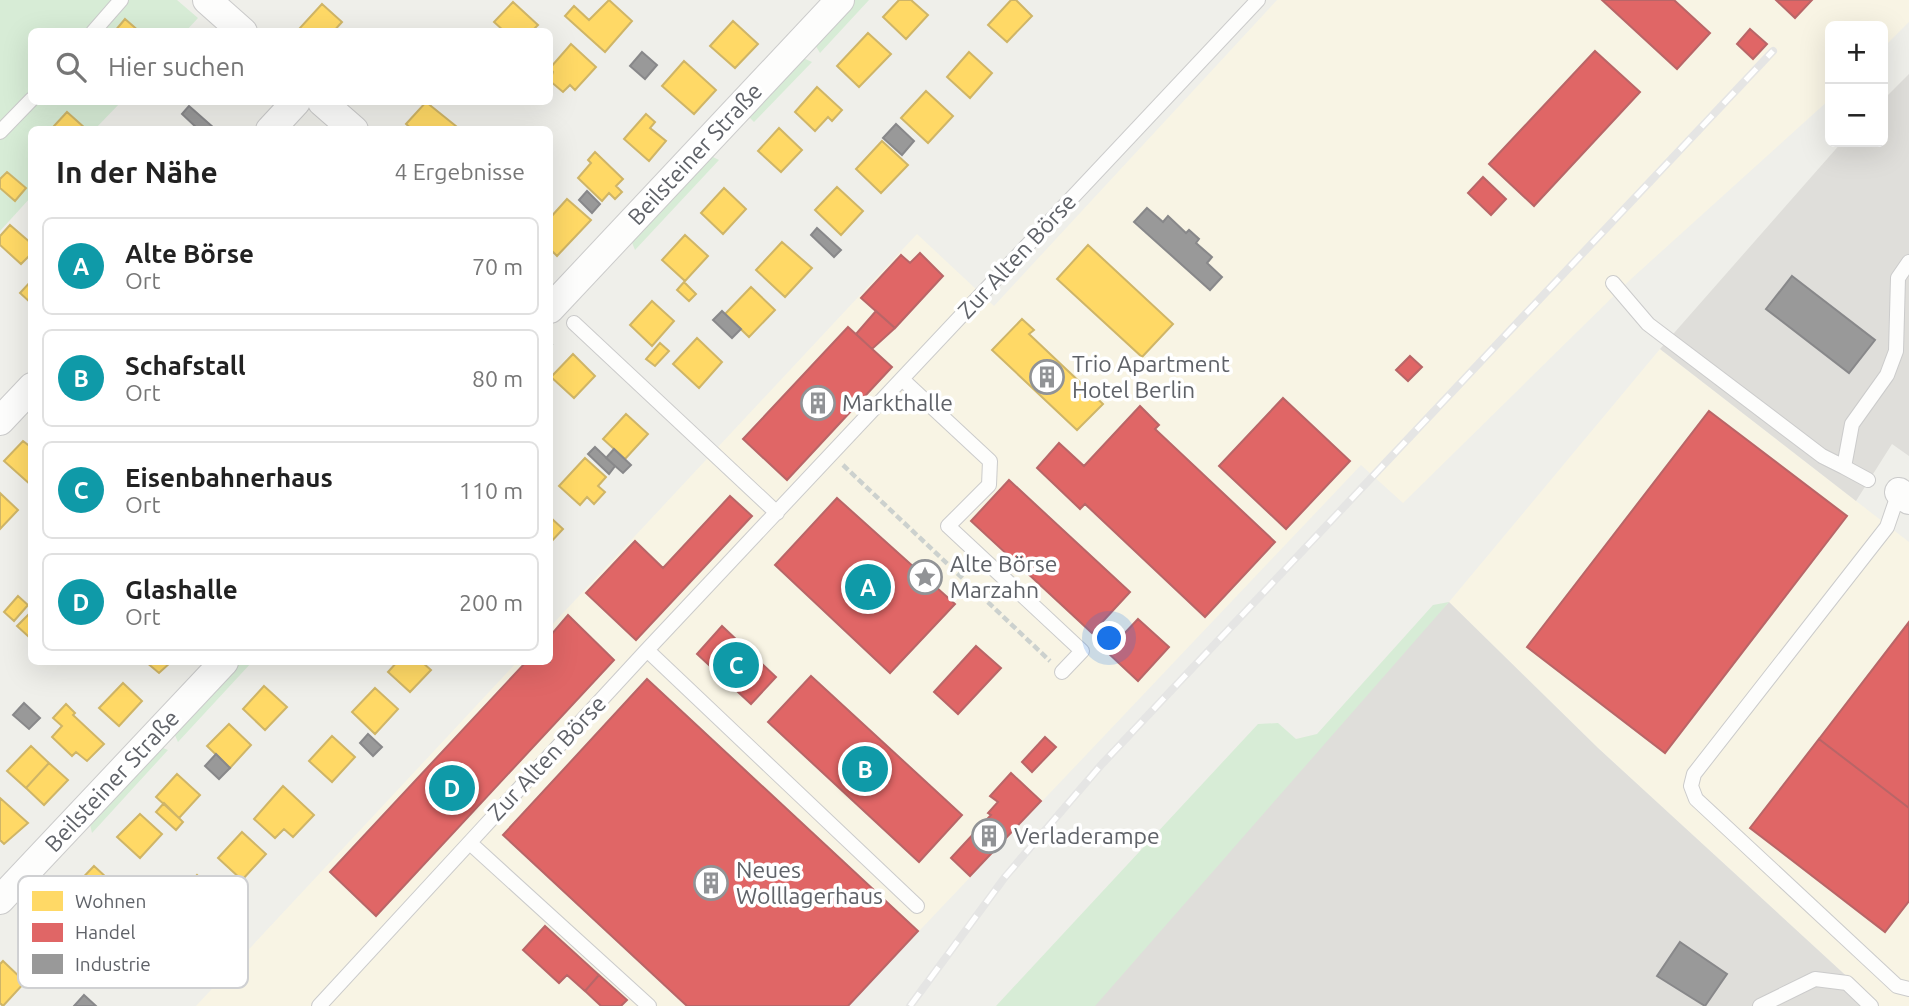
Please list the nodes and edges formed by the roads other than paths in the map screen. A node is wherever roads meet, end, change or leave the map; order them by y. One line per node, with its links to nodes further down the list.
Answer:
1 (121, 0): 5 (lane)
2 (207, 0): 6 (street)
3 (840, 0): 15 (street, Beilsteiner Straße)
4 (1258, 0): 16 (lane, Zur Alten Börse)
5 (96, 28)
6 (238, 28)
7 (28, 103): 12 (lane)
8 (293, 105): 10 (street)
9 (325, 105): 11 (street)
10 (274, 126)
11 (349, 126)
12 (0, 132)
13 (1909, 262): 19 (lane)
14 (1613, 283): 19 (lane)
15 (557, 309): 22 (lane)
16 (903, 380): 22 (lane, Zur Alten Börse); 25 (lane)
17 (28, 391): 18 (street)
18 (0, 421)
19 (1844, 467): 20 (lane)
20 (1868, 480)
21 (1904, 496): 31 (lane)
22 (777, 513): 23 (lane, Zur Alten Börse)
23 (647, 650): 26 (lane, Zur Alten Börse); 30 (lane)
24 (221, 665): 27 (street, Beilsteiner Straße)
25 (1062, 672)
26 (470, 843): 32 (lane, Zur Alten Börse); 33 (lane)
27 (23, 876)
28 (18, 881): 29 (street, Beilsteiner Straße)
29 (0, 900)
30 (917, 906)
31 (1909, 989)
32 (319, 1006)
33 (649, 1006)
34 (1760, 1006): 35 (lane)
35 (1871, 1006)

